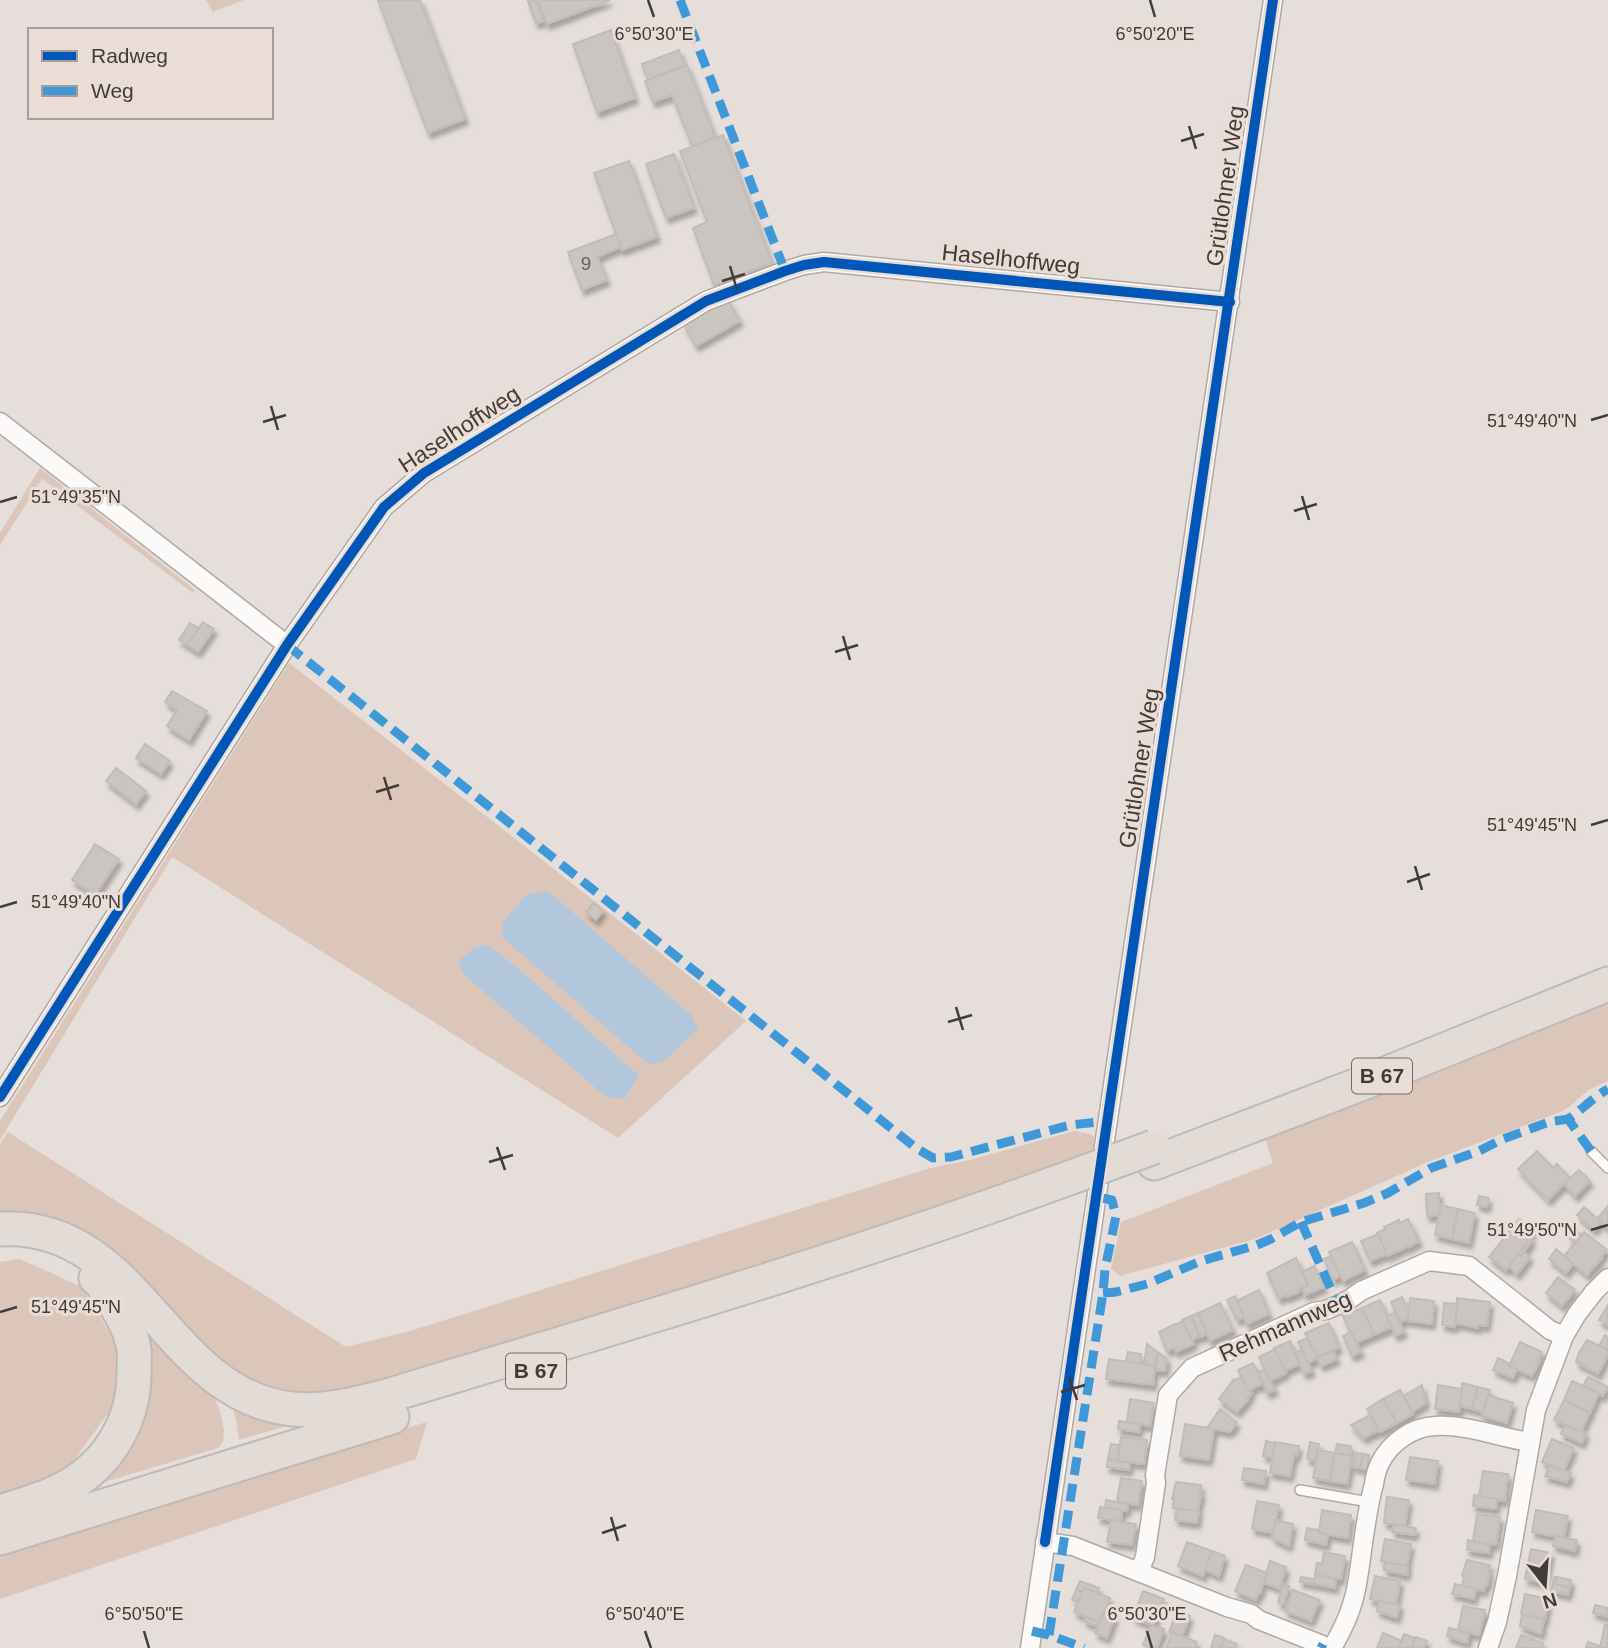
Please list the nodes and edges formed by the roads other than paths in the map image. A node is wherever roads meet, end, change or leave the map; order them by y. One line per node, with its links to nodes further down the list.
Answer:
1 (1273, 0): 2 (street, Grütlohner Weg)
2 (1230, 302): 4 (street, Haselhoffweg); 23 (street, Grütlohner Weg)
3 (0, 422): 4 (street)
4 (287, 645): 7 (street, Haselhoffweg)
5 (1608, 968): 9 (highway, B 67)
6 (1608, 984): 9 (highway, B 67)
7 (0, 1097)
8 (1591, 1151): 10 (lane)
9 (1154, 1155): 11 (highway, B 67, bridge)
10 (1608, 1168)
11 (1069, 1186): 15 (highway, B 67); 22 (highway, B 67)
12 (0, 1229): 15 (highway)
13 (0, 1242): 20 (highway)
14 (1608, 1278): 16 (street)
15 (641, 1320): 21 (highway, B 67)
16 (1564, 1336): 17 (street); 24 (street, Rehmannweg)
17 (1529, 1442): 19 (street); 27 (street)
18 (1300, 1490): 19 (lane)
19 (1369, 1502): 26 (street)
20 (0, 1512)
21 (0, 1525)
22 (0, 1538)
23 (1045, 1542): 24 (street); 25 (street, Grütlohner Weg)
24 (1139, 1572): 26 (street)
25 (1030, 1648)
26 (1331, 1648)
27 (1489, 1648)

